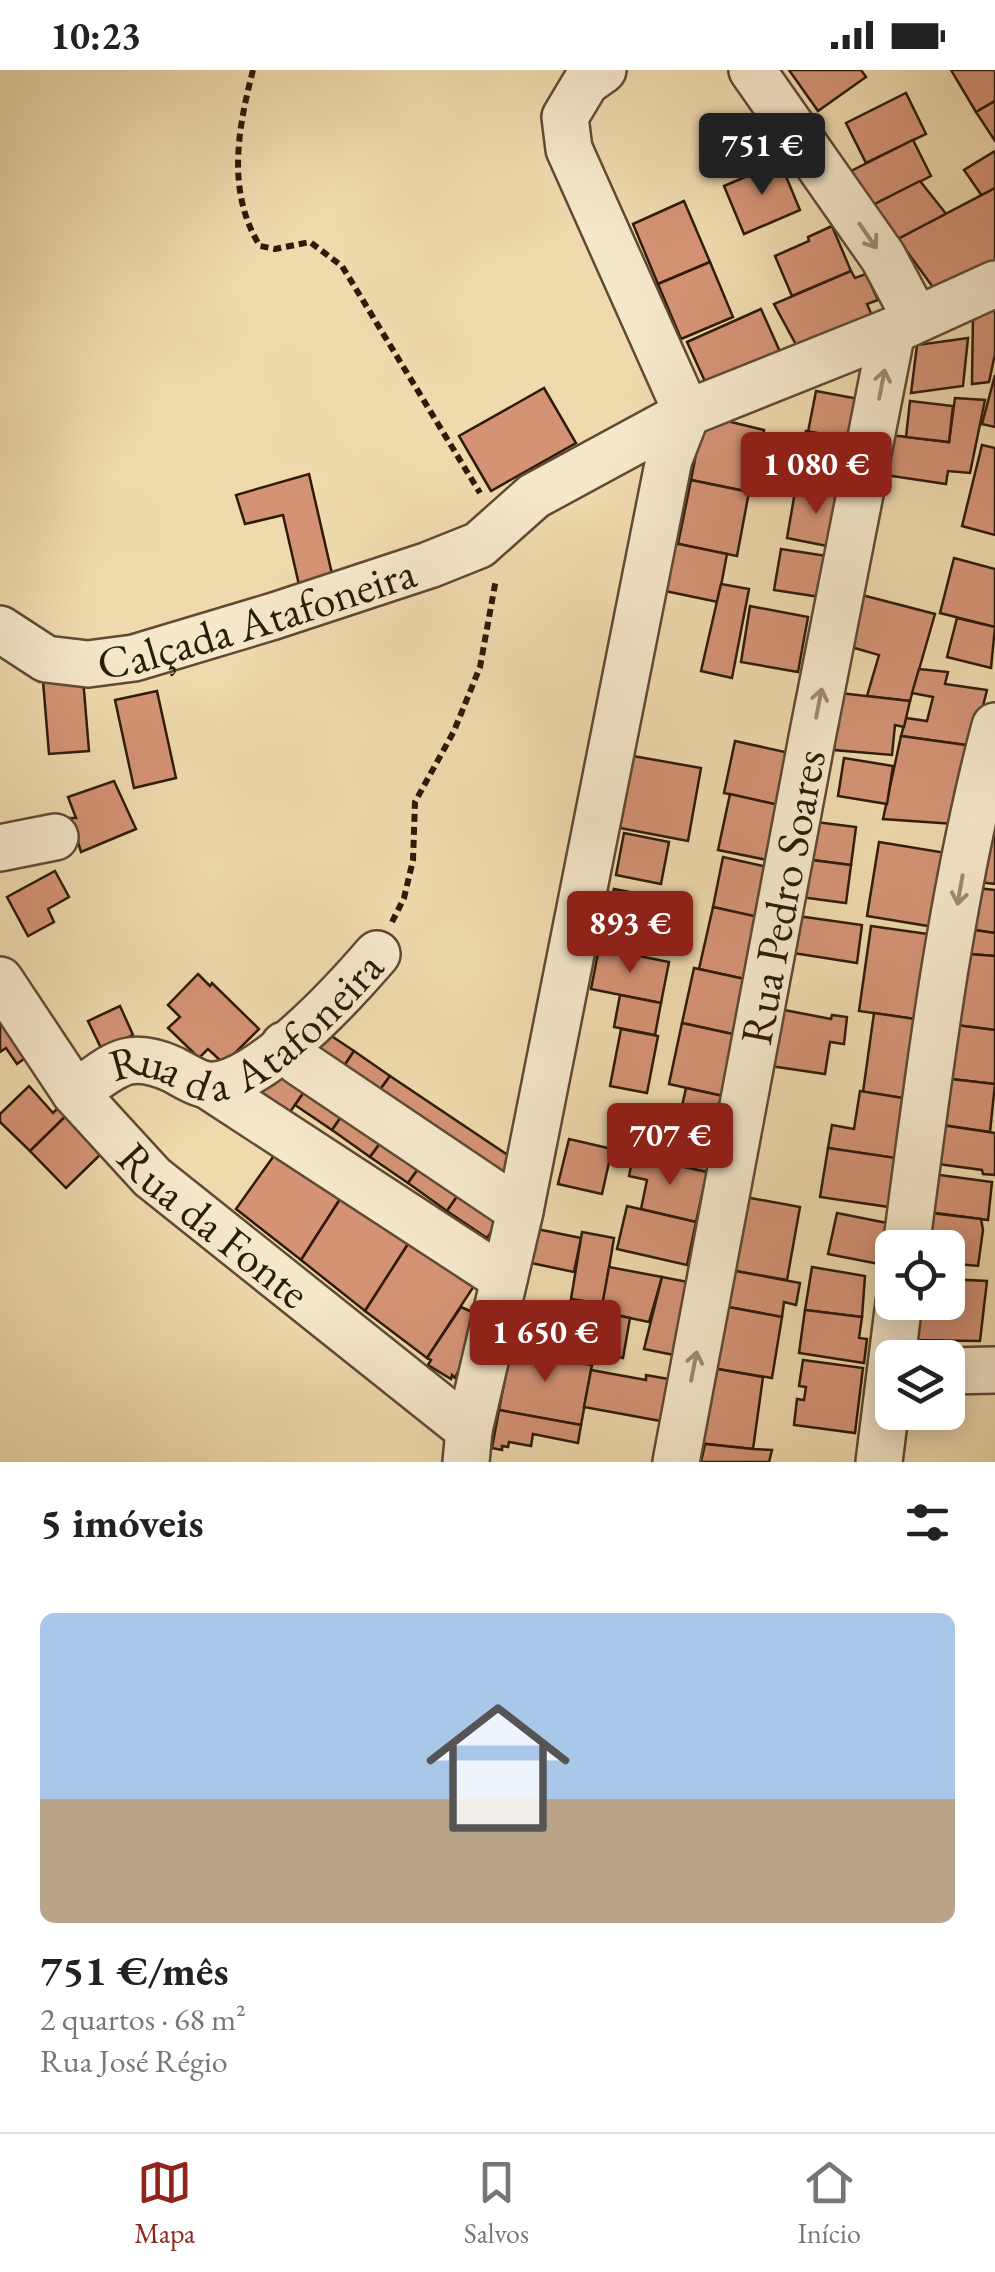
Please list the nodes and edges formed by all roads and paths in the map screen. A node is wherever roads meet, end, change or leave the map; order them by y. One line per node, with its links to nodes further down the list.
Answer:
1 (253, 70): 7 (path)
2 (603, 70): 6 (street)
3 (752, 70): 5 (street, one-way to 5)
4 (995, 284): 5 (street, Calçada Atafoneira)
5 (904, 325): 6 (street, Calçada Atafoneira); 25 (street, Rua Pedro Soares, one-way to 5)
6 (687, 413): 7 (street, Calçada Atafoneira); 18 (street)
7 (503, 523): 8 (street, Calçada Atafoneira); 13 (path, Rua da Atafoneira)
8 (0, 629)
9 (995, 726): 10 (street)
10 (986, 788): 19 (street, one-way to 19)
11 (55, 837): 12 (street)
12 (0, 848)
13 (377, 954): 15 (street, Rua da Atafoneira)
14 (0, 980): 17 (street, Rua da Fonte)
15 (284, 1045): 16 (street, Rua da Atafoneira); 18 (street)
16 (207, 1085): 17 (street, Rua da Atafoneira); 20 (street)
17 (75, 1093): 24 (street, Rua da Fonte)
18 (520, 1210): 20 (street)
19 (908, 1230)
20 (504, 1279): 24 (street)
21 (995, 1370): 22 (street)
22 (965, 1371)
23 (883, 1430): 26 (street)
24 (468, 1446)
25 (676, 1462)
26 (879, 1462)

